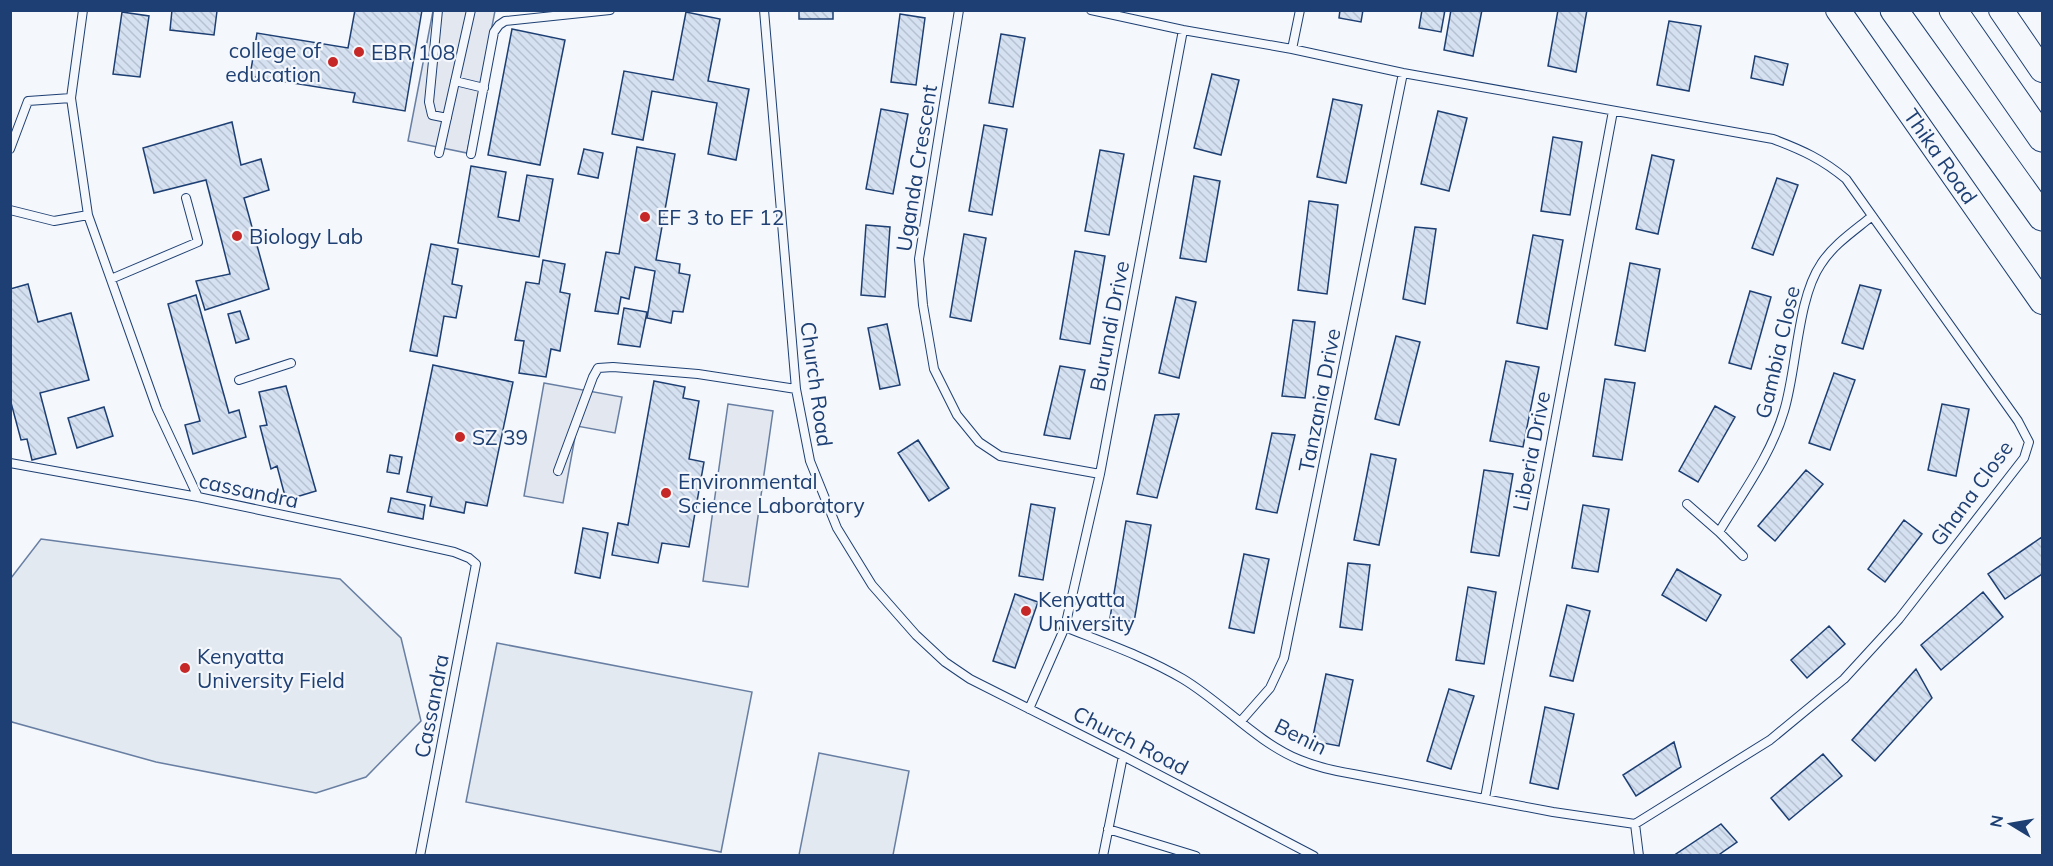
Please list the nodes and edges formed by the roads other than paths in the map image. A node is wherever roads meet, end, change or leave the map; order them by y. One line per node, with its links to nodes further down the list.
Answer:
1 (83, 10): 19 (lane)
2 (438, 10): 21 (lane)
3 (471, 10): 17 (lane)
4 (610, 10): 18 (lane)
5 (764, 10): 35 (lane, Church Road)
6 (959, 10): 40 (lane, Uganda Crescent)
7 (1091, 10): 13 (lane, Ghana Close)
8 (1300, 10): 14 (lane)
9 (1838, 10): 32 (main road, Thika Road)
10 (1894, 10): 30 (highway)
11 (1953, 10): 22 (highway)
12 (2001, 10): 15 (main road)
13 (1183, 30): 14 (lane, Ghana Close); 40 (lane, Burundi Drive)
14 (1292, 49): 16 (lane, Ghana Close)
15 (2043, 70)
16 (1403, 73): 20 (lane, Ghana Close); 48 (lane, Tanzania Drive)
17 (455, 81): 18 (lane); 21 (lane)
18 (484, 88): 25 (lane)
19 (71, 98): 23 (lane); 28 (lane)
20 (1613, 111): 29 (lane, Ghana Close); 50 (lane, Liberia Drive)
21 (447, 118): 24 (lane)
22 (2043, 138)
23 (10, 148)
24 (439, 153)
25 (471, 154)
26 (186, 198): 31 (lane)
27 (10, 210): 28 (lane)
28 (88, 215): 31 (lane)
29 (1871, 217): 43 (lane, Gambia Close); 51 (lane, Ghana Close)
30 (2043, 217)
31 (111, 279): 41 (lane)
32 (2043, 302)
33 (291, 363): 34 (lane)
34 (239, 380)
35 (796, 389): 39 (lane); 47 (lane, Church Road)
36 (10, 458): 38 (lane)
37 (10, 463): 38 (lane, cassandra)
38 (29, 465): 41 (lane, cassandra)
39 (558, 471)
40 (1100, 474): 46 (lane, Burundi Drive)
41 (198, 497): 45 (lane, cassandra)
42 (1687, 504): 43 (lane)
43 (1719, 532): 44 (lane)
44 (1743, 556)
45 (476, 564): 53 (lane, Cassandra)
46 (1065, 627): 47 (lane); 48 (lane, Benin)
47 (1029, 708): 49 (lane, Church Road)
48 (1241, 721): 50 (lane, Benin)
49 (1123, 756): 52 (lane); 56 (lane, Church Road)
50 (1485, 798): 51 (lane, Benin)
51 (1635, 824): 57 (lane)
52 (1108, 829): 54 (lane); 55 (lane)
53 (420, 855)
54 (1103, 855)
55 (1196, 855)
56 (1314, 855)
57 (1640, 855)

